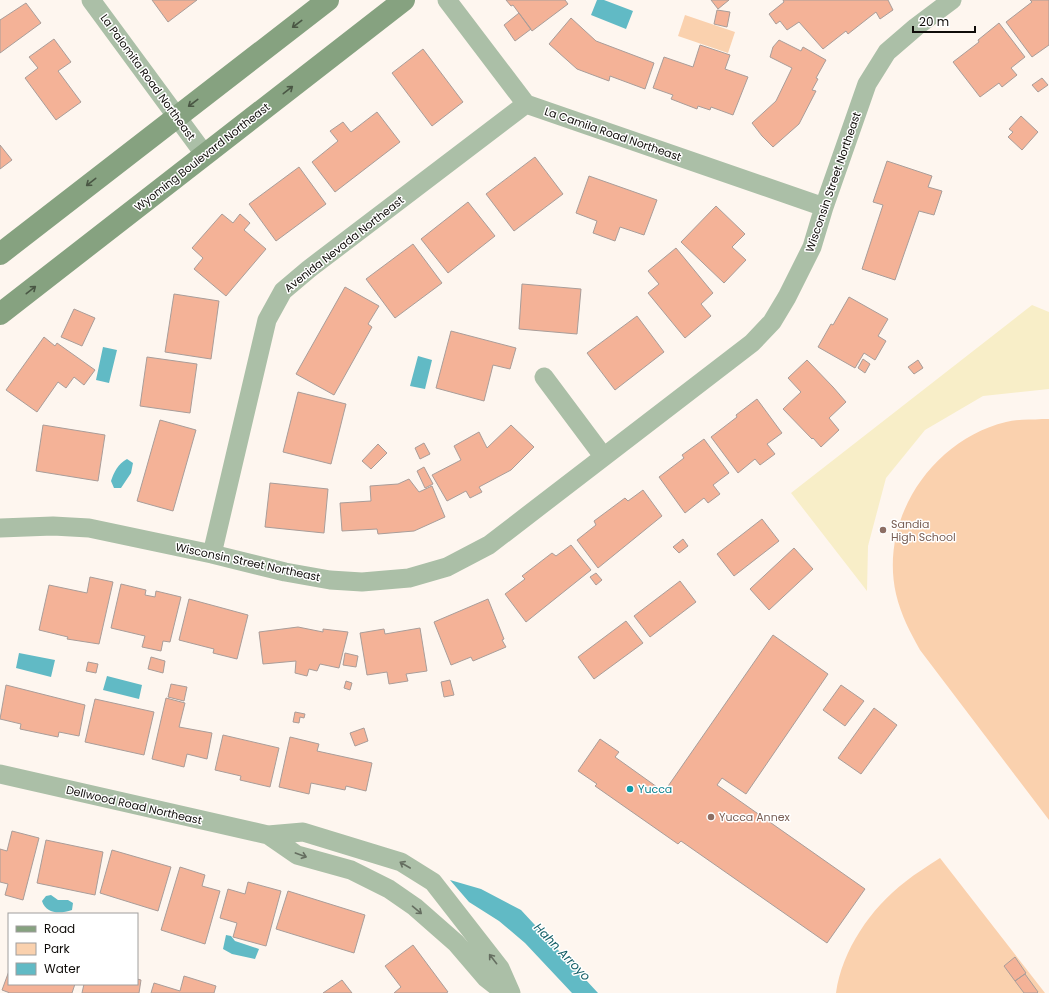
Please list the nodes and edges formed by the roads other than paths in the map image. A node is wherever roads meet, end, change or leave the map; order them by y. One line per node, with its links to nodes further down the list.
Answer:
1 (91, 0): 7 (street, La Palomita Road Northeast)
2 (328, 0): 7 (main road, one-way to 7)
3 (404, 0): 8 (main road, Wyoming Boulevard Northeast, one-way to 3)
4 (447, 0): 6 (street)
5 (952, 0): 9 (street, Wisconsin Street Northeast)
6 (526, 104): 9 (street, La Camila Road Northeast); 15 (street, Avenida Nevada Northeast)
7 (176, 116): 8 (street, La Palomita Road Northeast); 10 (main road, one-way to 10)
8 (205, 155): 11 (main road, Wyoming Boulevard Northeast, one-way to 8)
9 (824, 207): 13 (street, Wisconsin Street Northeast)
10 (0, 254)
11 (0, 314)
12 (544, 377): 13 (street)
13 (603, 456): 15 (street, Wisconsin Street Northeast)
14 (0, 528): 15 (street, Wisconsin Street Northeast)
15 (212, 554)
16 (0, 774): 17 (street, Dellwood Road Northeast)
17 (268, 835): 18 (street, Dellwood Road Northeast, one-way to 18); 19 (street, Dellwood Road Northeast, one-way to 17)
18 (506, 993)
19 (511, 993)

